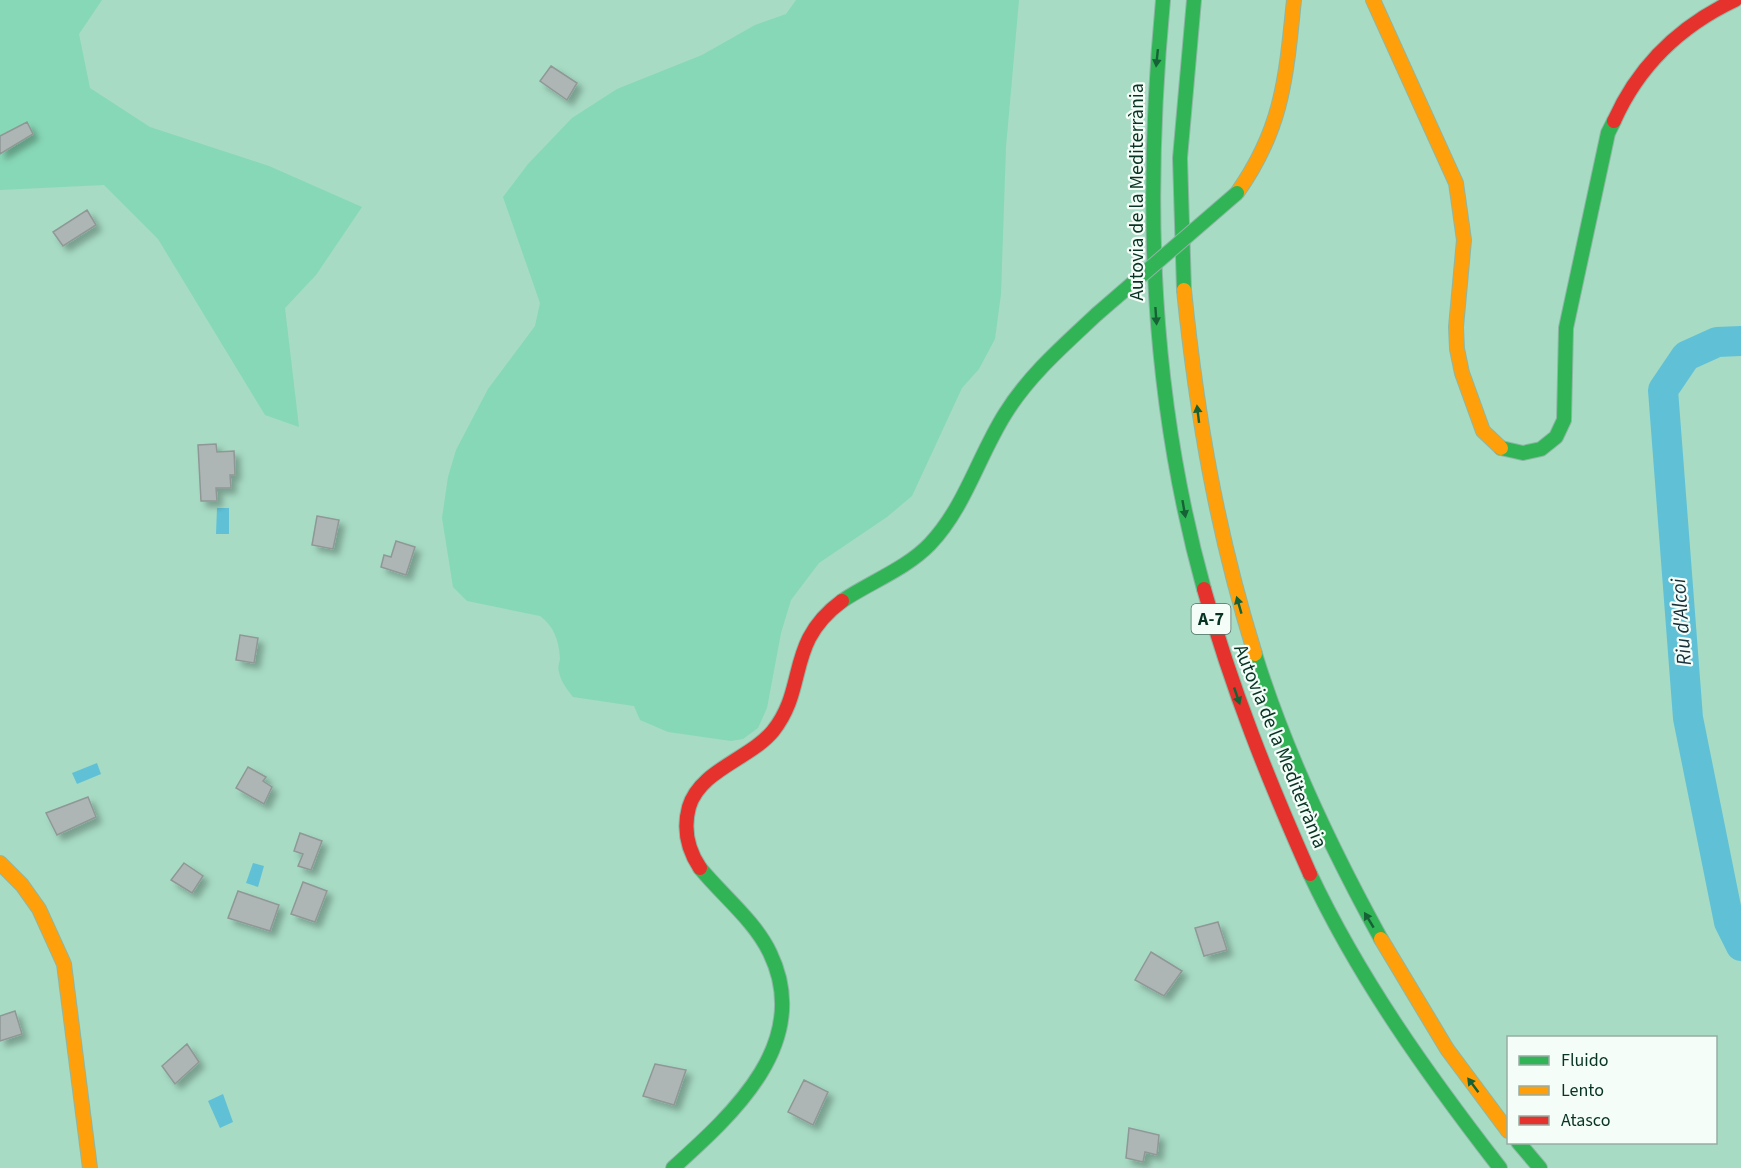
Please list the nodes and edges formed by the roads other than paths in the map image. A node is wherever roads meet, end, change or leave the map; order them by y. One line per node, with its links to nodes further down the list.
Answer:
1 (1163, 0): 11 (main road, Autovia de la Mediterrània / A-7, one-way to 11)
2 (1194, 0): 7 (main road, Autovia de la Mediterrània / A-7, one-way to 2)
3 (1294, 0): 10 (main road, bridge)
4 (1373, 0): 5 (main road)
5 (1735, 0)
6 (0, 862): 9 (main road)
7 (1507, 1128)
8 (1519, 1144): 12 (main road)
9 (90, 1168)
10 (673, 1168)
11 (1500, 1168)
12 (1540, 1168)

